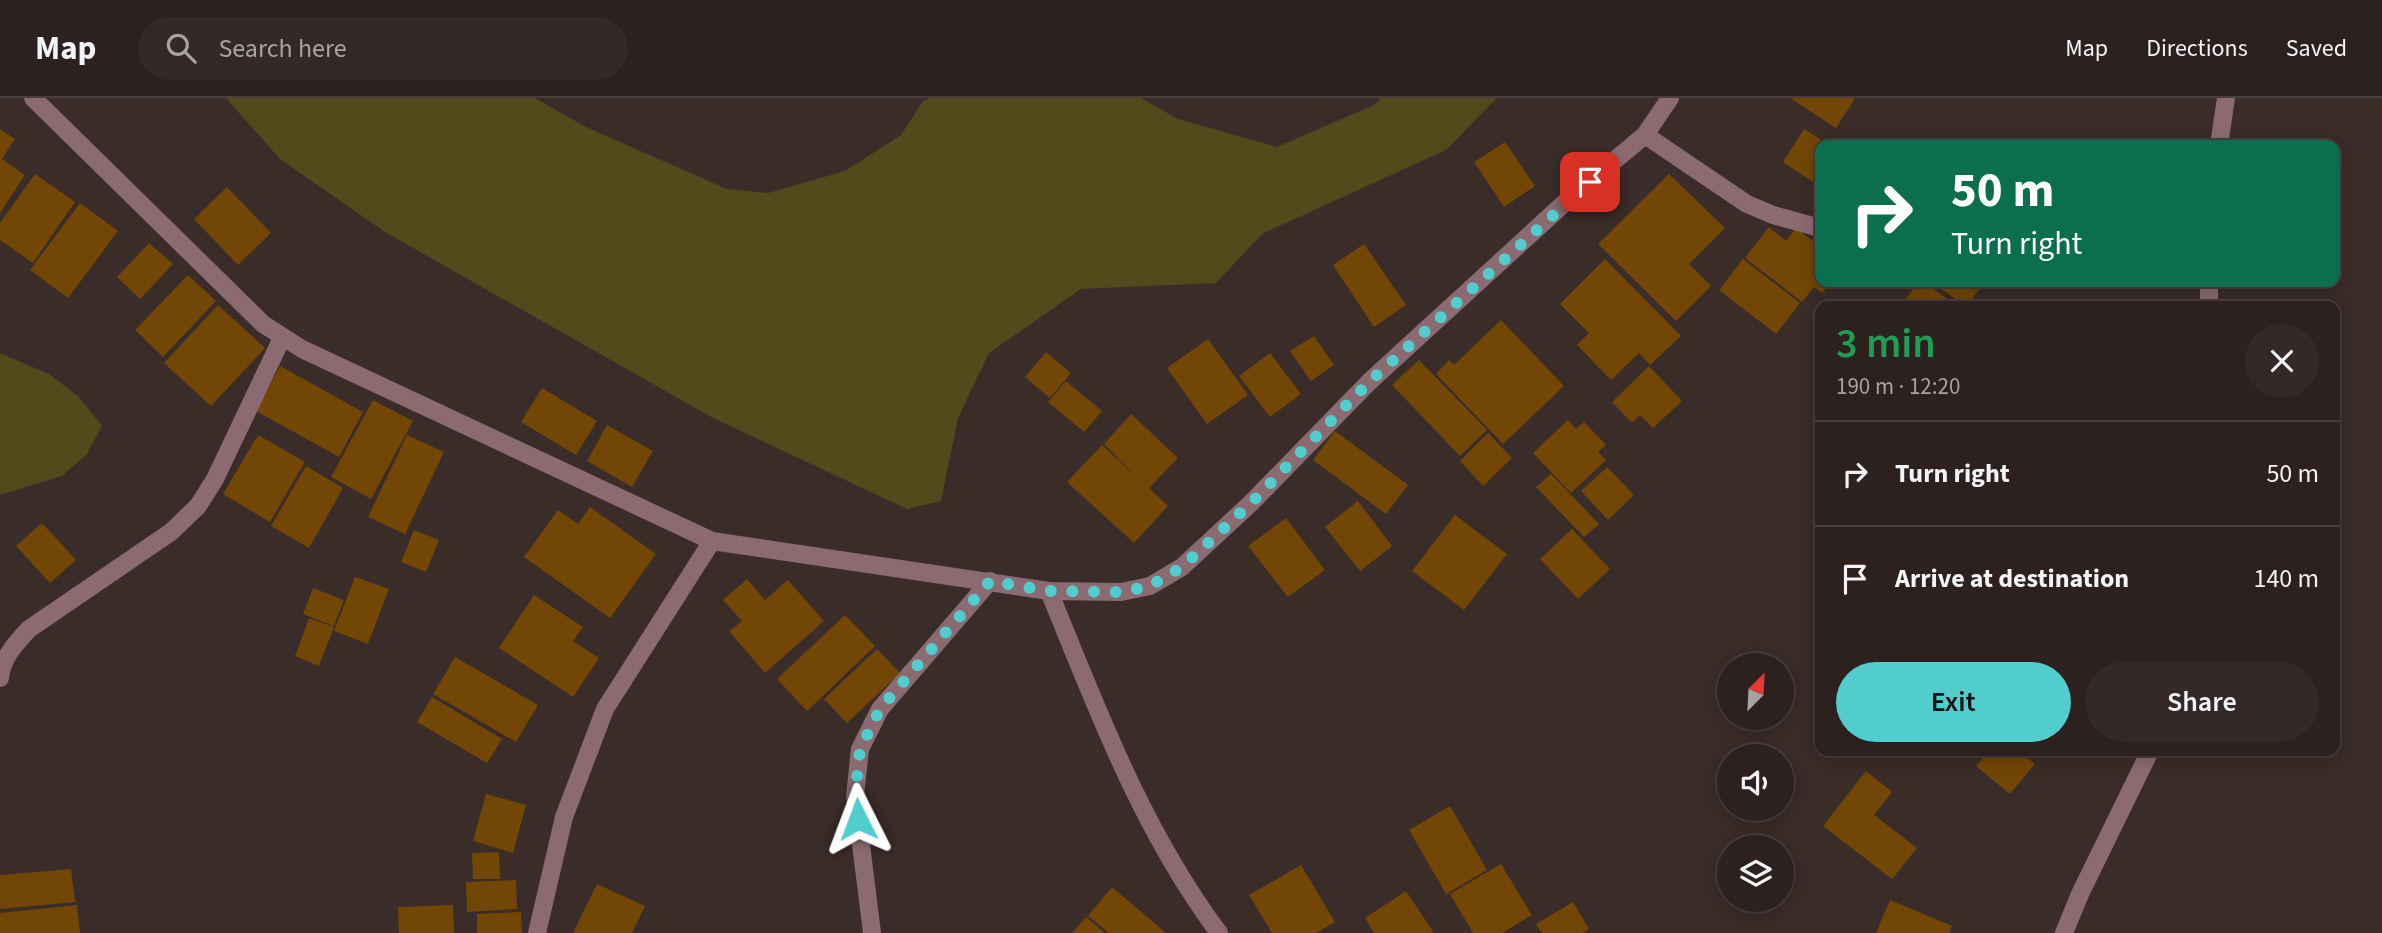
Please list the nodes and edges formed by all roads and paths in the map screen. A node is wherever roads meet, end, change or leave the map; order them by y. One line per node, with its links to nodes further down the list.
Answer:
1 (33, 98): 7 (street)
2 (1670, 98): 4 (street)
3 (2226, 98): 5 (street)
4 (1645, 135): 6 (street); 10 (street)
5 (2220, 140)
6 (1815, 228)
7 (282, 338): 8 (street); 11 (street)
8 (712, 541): 9 (street); 13 (street)
9 (990, 581): 10 (street); 14 (street)
10 (1049, 591): 15 (street)
11 (0, 678)
12 (2148, 756): 16 (street)
13 (537, 933)
14 (872, 933)
15 (1219, 933)
16 (2064, 933)

